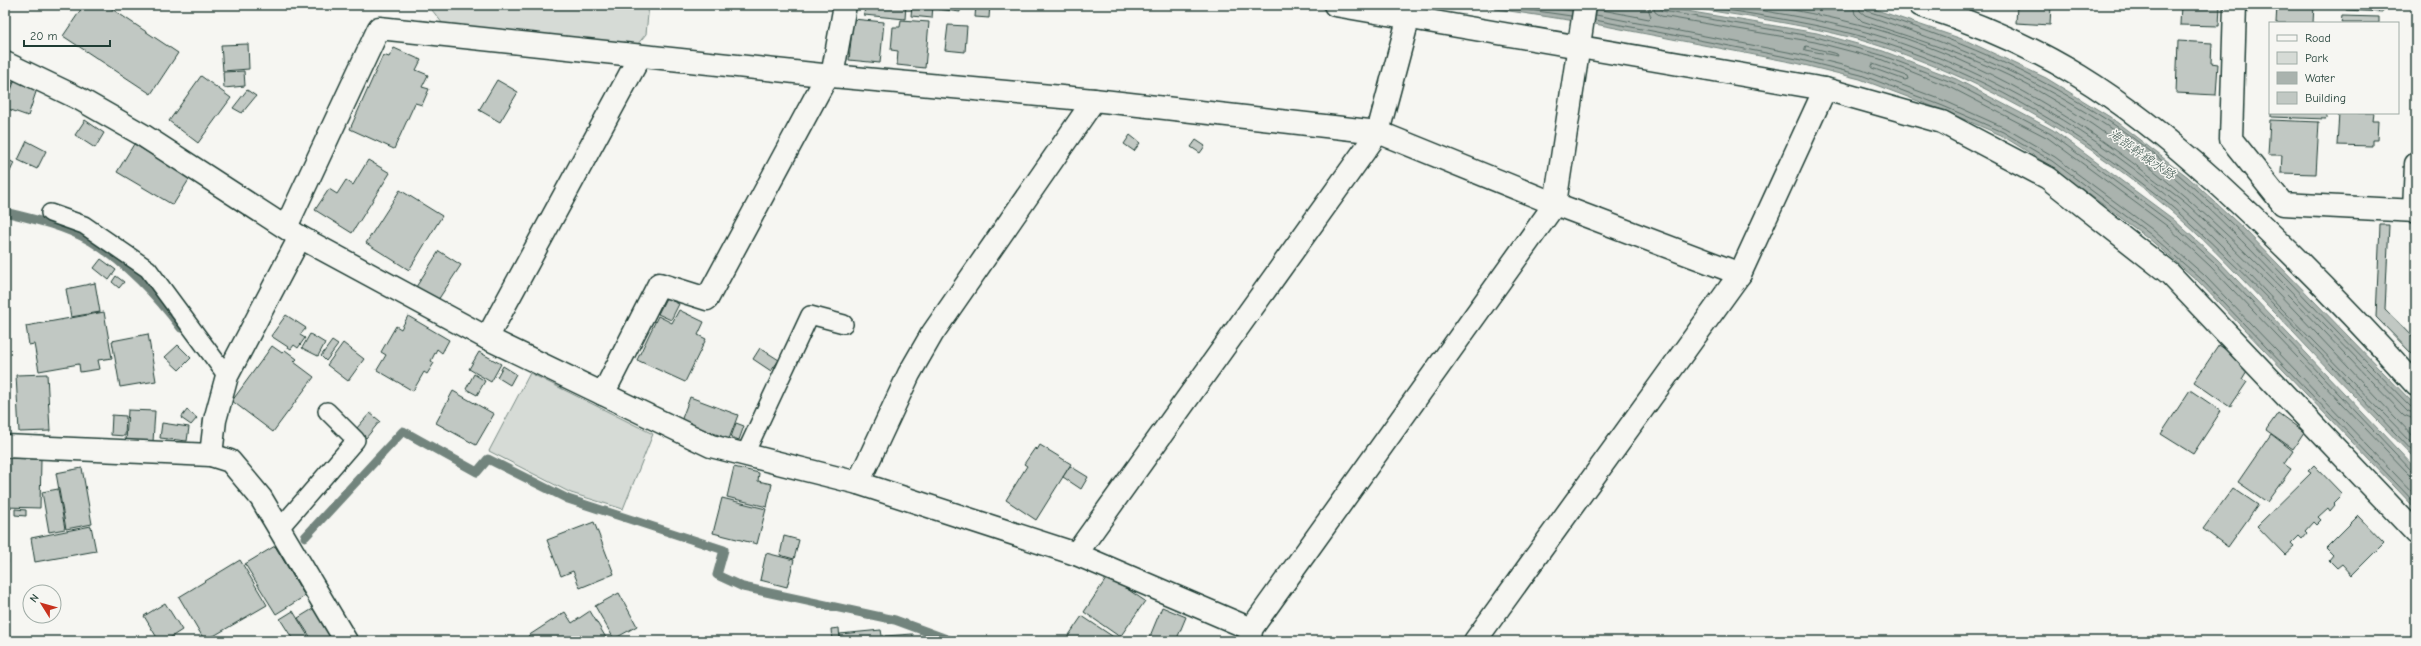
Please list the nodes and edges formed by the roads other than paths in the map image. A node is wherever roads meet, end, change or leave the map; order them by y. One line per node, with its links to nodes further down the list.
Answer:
1 (845, 5): 9 (street)
2 (1335, 5): 5 (street)
3 (1920, 5): 18 (street)
4 (2235, 5): 15 (street)
5 (1409, 16): 6 (street); 12 (street)
6 (1583, 26): 10 (street); 14 (street)
7 (640, 56): 9 (street); 19 (street); 22 (street)
8 (5, 63): 19 (street)
9 (829, 76): 11 (street); 25 (street)
10 (1825, 89): 20 (street); 32 (street)
11 (1094, 100): 12 (street); 30 (street)
12 (1378, 132): 14 (street); 33 (street)
13 (2416, 164): 16 (street)
14 (1555, 204): 20 (street); 34 (street)
15 (2283, 204): 16 (street); 18 (street)
16 (2415, 211)
17 (50, 213): 23 (lane)
18 (2259, 220): 24 (street)
19 (293, 232): 22 (street); 23 (street)
20 (1740, 274): 36 (street)
21 (844, 324): 28 (lane)
22 (487, 338): 25 (street)
23 (227, 376): 29 (street)
24 (2416, 385)
25 (603, 394): 28 (street)
26 (327, 411): 31 (lane)
27 (5, 446): 29 (street)
28 (745, 454): 30 (street)
29 (211, 455): 31 (street)
30 (858, 482): 33 (street)
31 (279, 528): 35 (street)
32 (2416, 533)
33 (1076, 554): 34 (street)
34 (1251, 635)
35 (346, 641)
36 (1475, 641)

